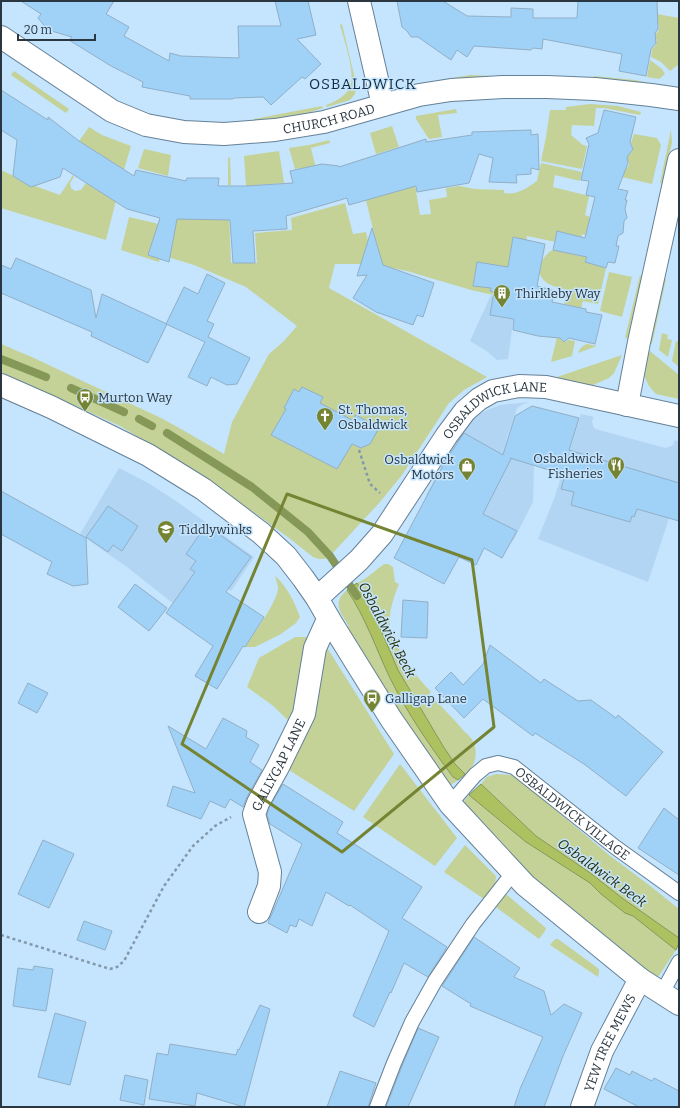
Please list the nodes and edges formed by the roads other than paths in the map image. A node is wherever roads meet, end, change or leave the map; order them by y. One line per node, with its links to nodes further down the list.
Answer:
1 (359, 1): 4 (street)
2 (1, 37): 4 (street, CHURCH ROAD)
3 (679, 99): 4 (street, CHURCH ROAD)
4 (383, 105)
5 (679, 160): 7 (street)
6 (1, 385): 9 (street)
7 (627, 406): 8 (street, OSBALDWICK LANE); 9 (street, OSBALDWICK LANE)
8 (679, 416)
9 (324, 592): 10 (street)
10 (329, 619): 11 (street); 14 (street, GALLYGAP LANE)
11 (454, 799): 12 (street); 13 (lane, OSBALDWICK VILLAGE)
12 (514, 873): 16 (street); 18 (lane)
13 (679, 893)
14 (259, 912)
15 (679, 962): 17 (lane)
16 (640, 979): 17 (street); 19 (street, YEW TREE MEWS)
17 (671, 999)
18 (377, 1107)
19 (582, 1107)

